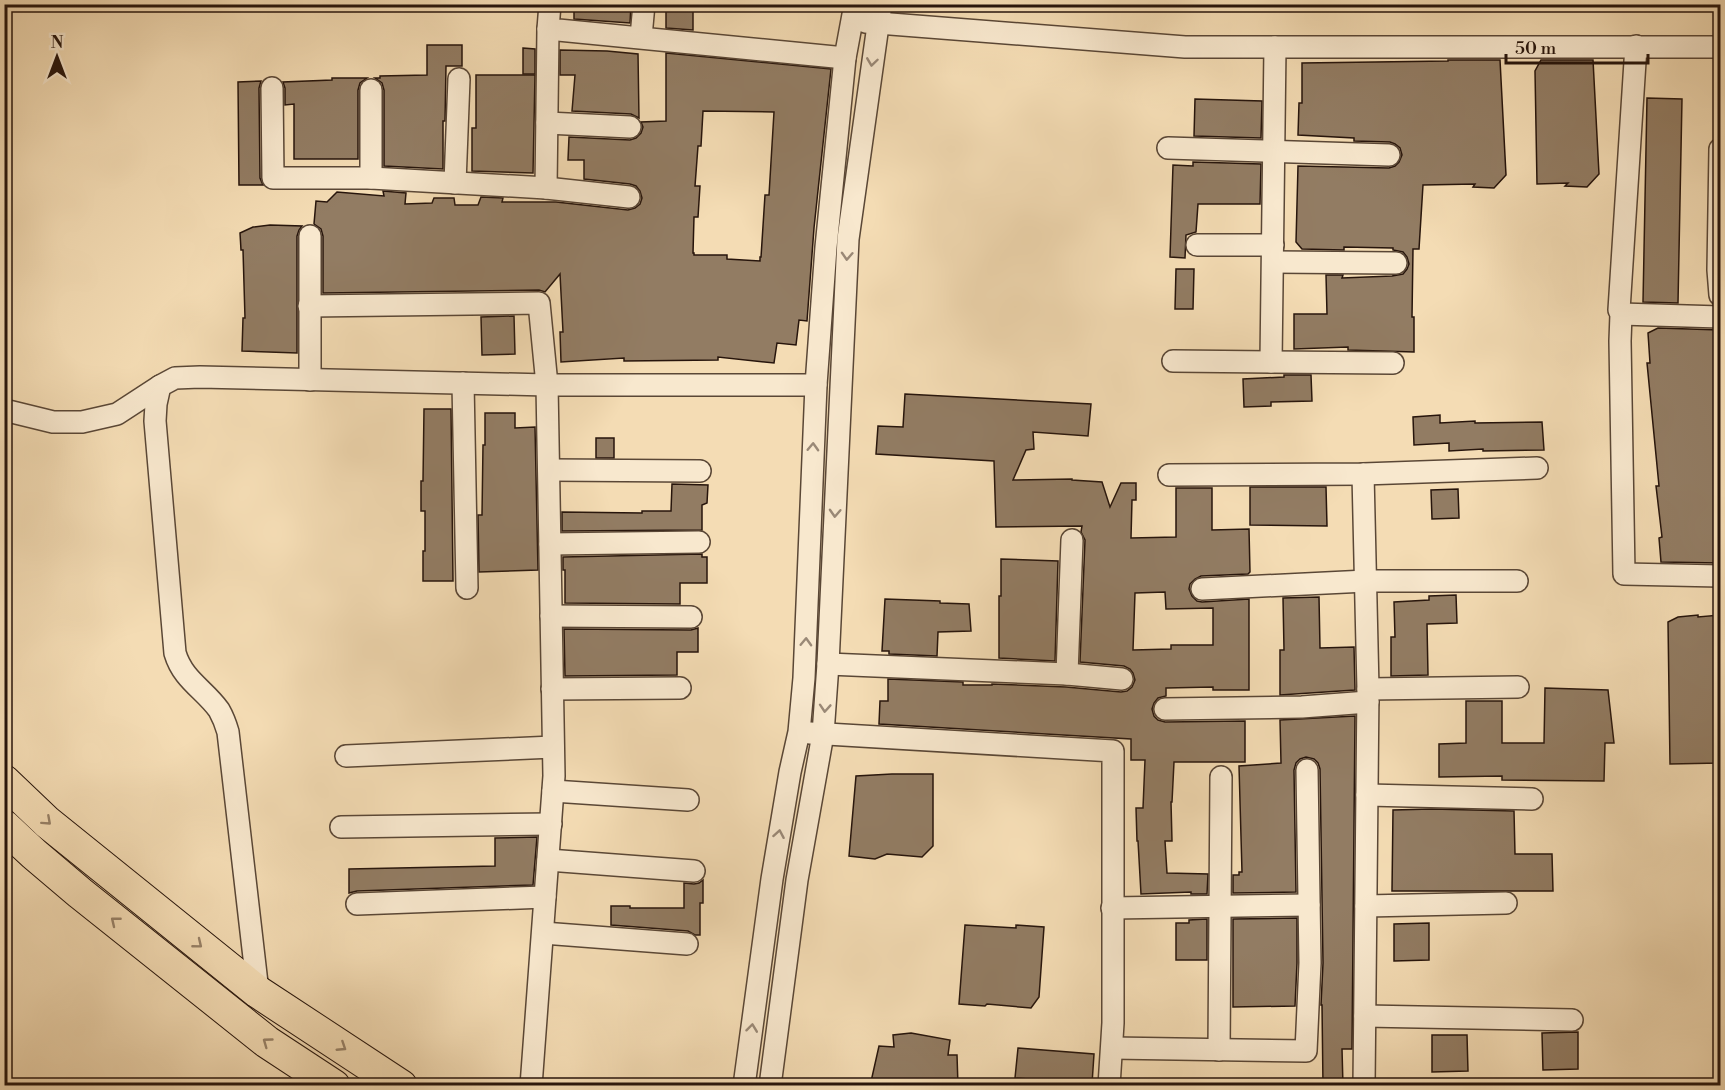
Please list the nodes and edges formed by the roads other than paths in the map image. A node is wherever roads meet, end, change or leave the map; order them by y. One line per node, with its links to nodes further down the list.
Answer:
1 (550, 4): 5 (street)
2 (644, 4): 6 (street)
3 (854, 13): 4 (street); 10 (street)
4 (879, 14): 9 (street); 57 (street, one-way to 57)
5 (548, 29): 6 (street); 14 (street)
6 (641, 37): 10 (street)
7 (1635, 46): 8 (street); 9 (street); 31 (street)
8 (1720, 46)
9 (1275, 47): 18 (street)
10 (845, 58): 39 (street)
11 (459, 80): 21 (street)
12 (272, 88): 20 (street)
13 (371, 90): 20 (street)
14 (547, 123): 15 (street); 22 (street)
15 (630, 127)
16 (1168, 148): 18 (street)
17 (1720, 149): 28 (street)
18 (1274, 151): 19 (street); 26 (street)
19 (1389, 155)
20 (371, 177): 21 (street)
21 (455, 183): 22 (street)
22 (546, 188): 23 (street)
23 (629, 197)
24 (310, 236): 30 (street)
25 (1197, 245): 26 (street)
26 (1273, 254): 27 (street); 34 (street)
27 (1396, 262)
28 (1719, 270): 29 (street)
29 (1720, 295)
30 (309, 306): 36 (street); 38 (street)
31 (1621, 314): 32 (street); 50 (street)
32 (1720, 317)
33 (1173, 361): 34 (street)
34 (1271, 362): 35 (street)
35 (1393, 363)
36 (310, 380): 37 (street); 40 (street)
37 (462, 383): 38 (street); 53 (street)
38 (547, 385): 39 (street); 43 (street)
39 (816, 385): 65 (street, one-way to 39)
40 (160, 386): 41 (street); 90 (street)
41 (4, 410)
42 (1537, 468): 45 (street)
43 (549, 470): 44 (street); 49 (street)
44 (700, 471)
45 (1363, 474): 46 (street); 51 (street)
46 (1169, 475)
47 (1072, 540): 58 (street)
48 (699, 542): 49 (street)
49 (550, 544): 55 (street)
50 (1720, 576)
51 (1366, 581): 52 (street); 54 (street); 63 (street)
52 (1517, 581)
53 (467, 588)
54 (1202, 589)
55 (551, 616): 56 (street); 61 (street)
56 (691, 617)
57 (828, 664): 58 (street); 66 (street, one-way to 66)
58 (1067, 674): 59 (street)
59 (1122, 679)
60 (1518, 687): 63 (street)
61 (552, 688): 62 (street); 67 (street)
62 (680, 688)
63 (1368, 695): 64 (street); 73 (street)
64 (1165, 709)
65 (799, 732): 66 (street); 99 (street, one-way to 65)
66 (823, 734): 87 (street); 100 (street)
67 (553, 747): 68 (street); 72 (street)
68 (346, 756)
69 (1307, 770): 84 (street)
70 (1221, 777): 85 (street)
71 (4, 781): 90 (main road, one-way to 90)
72 (553, 791): 75 (street); 76 (street)
73 (1367, 795): 74 (street); 86 (street)
74 (1532, 799)
75 (688, 800)
76 (550, 824): 78 (street); 79 (street)
77 (4, 826): 95 (main road, one-way to 77)
78 (341, 827)
79 (548, 860): 80 (street); 81 (street)
80 (694, 871)
81 (545, 897): 83 (street); 88 (street)
82 (1506, 903): 86 (street)
83 (357, 904)
84 (1309, 904): 85 (street); 94 (street)
85 (1221, 906): 87 (street); 94 (street)
86 (1366, 906): 91 (street)
87 (1112, 908): 93 (street)
88 (543, 933): 89 (street); 98 (street)
89 (687, 944)
90 (258, 992): 97 (main road, one-way to 97)
91 (1365, 1016): 92 (street); 102 (street)
92 (1572, 1020)
93 (1112, 1048): 94 (street); 101 (street)
94 (1219, 1050)
95 (298, 1074): 96 (main road)
96 (334, 1086)
97 (401, 1086)
98 (531, 1086)
99 (744, 1086)
100 (770, 1086)
101 (1109, 1086)
102 (1364, 1086)

